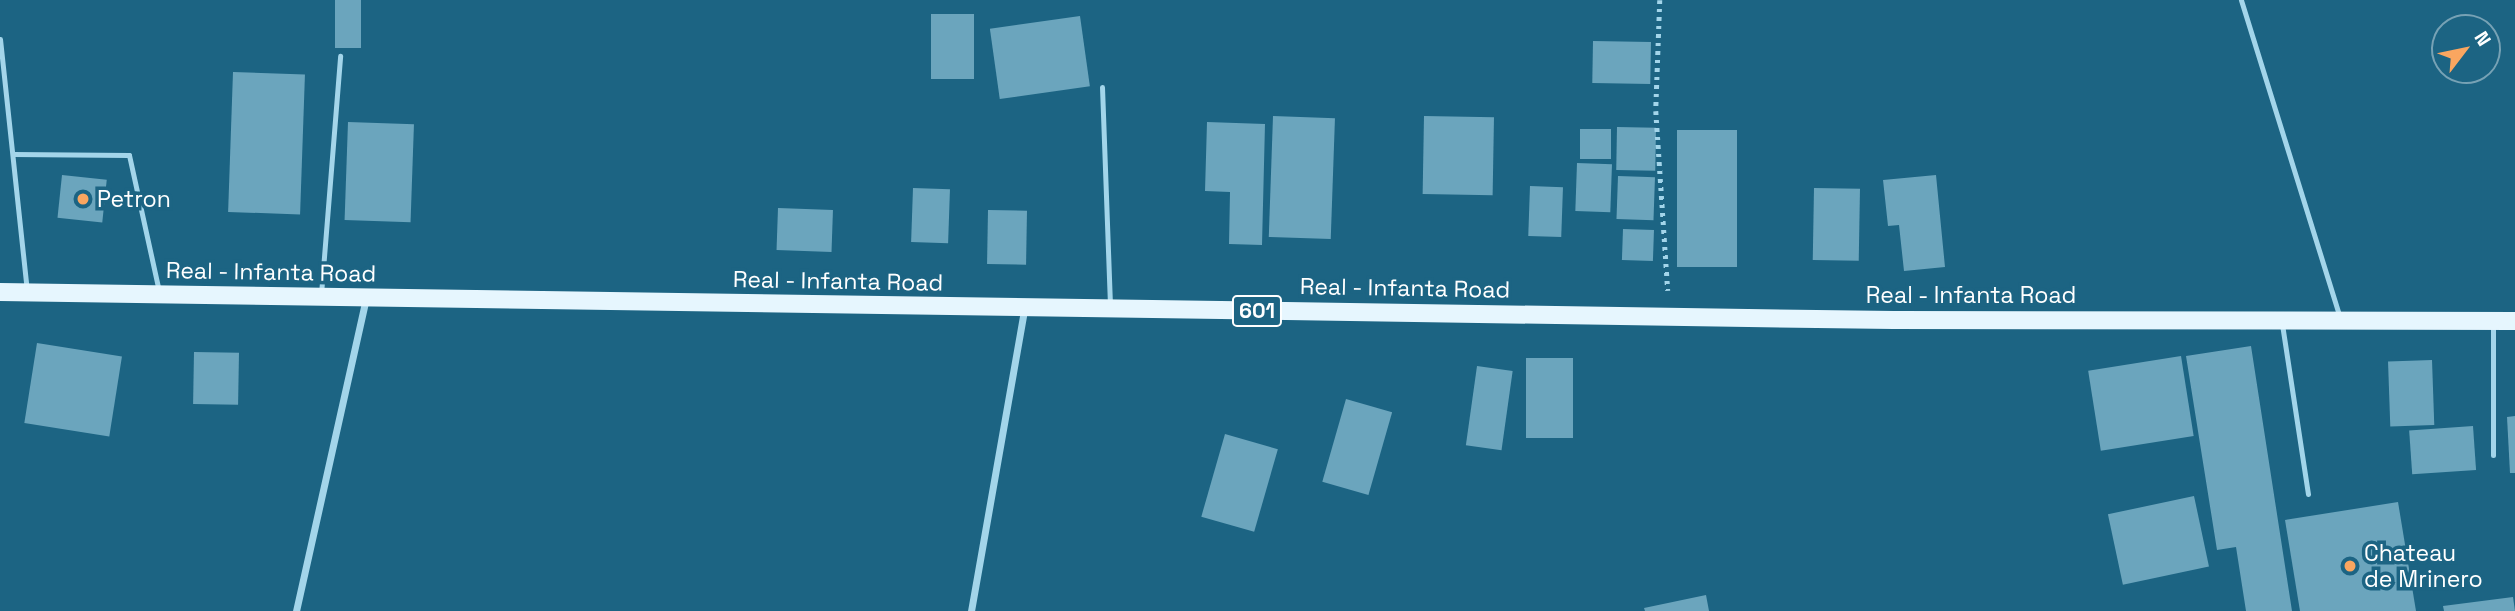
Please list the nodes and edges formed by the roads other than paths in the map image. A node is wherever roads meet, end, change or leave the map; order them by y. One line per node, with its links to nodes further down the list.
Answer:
1 (2241, 0): 14 (lane)
2 (0, 39): 5 (lane)
3 (340, 56): 9 (lane)
4 (1102, 87): 12 (lane)
5 (13, 154): 7 (lane); 8 (lane)
6 (0, 292): 7 (main road, Real - Infanta Road / 601)
7 (27, 293): 8 (main road, Real - Infanta Road / 601)
8 (159, 294): 9 (main road, Real - Infanta Road / 601)
9 (321, 295): 10 (main road, Real - Infanta Road / 601)
10 (366, 299): 11 (main road, Real - Infanta Road / 601); 19 (street)
11 (1024, 308): 12 (main road, Real - Infanta Road / 601); 20 (street)
12 (1110, 309): 13 (main road, Real - Infanta Road / 601)
13 (2281, 320): 14 (main road, Real - Infanta Road / 601); 18 (lane)
14 (2341, 321): 15 (main road, Real - Infanta Road / 601)
15 (2493, 321): 16 (main road, Real - Infanta Road / 601); 17 (lane)
16 (2515, 321)
17 (2493, 455)
18 (2308, 494)
19 (296, 611)
20 (971, 611)

